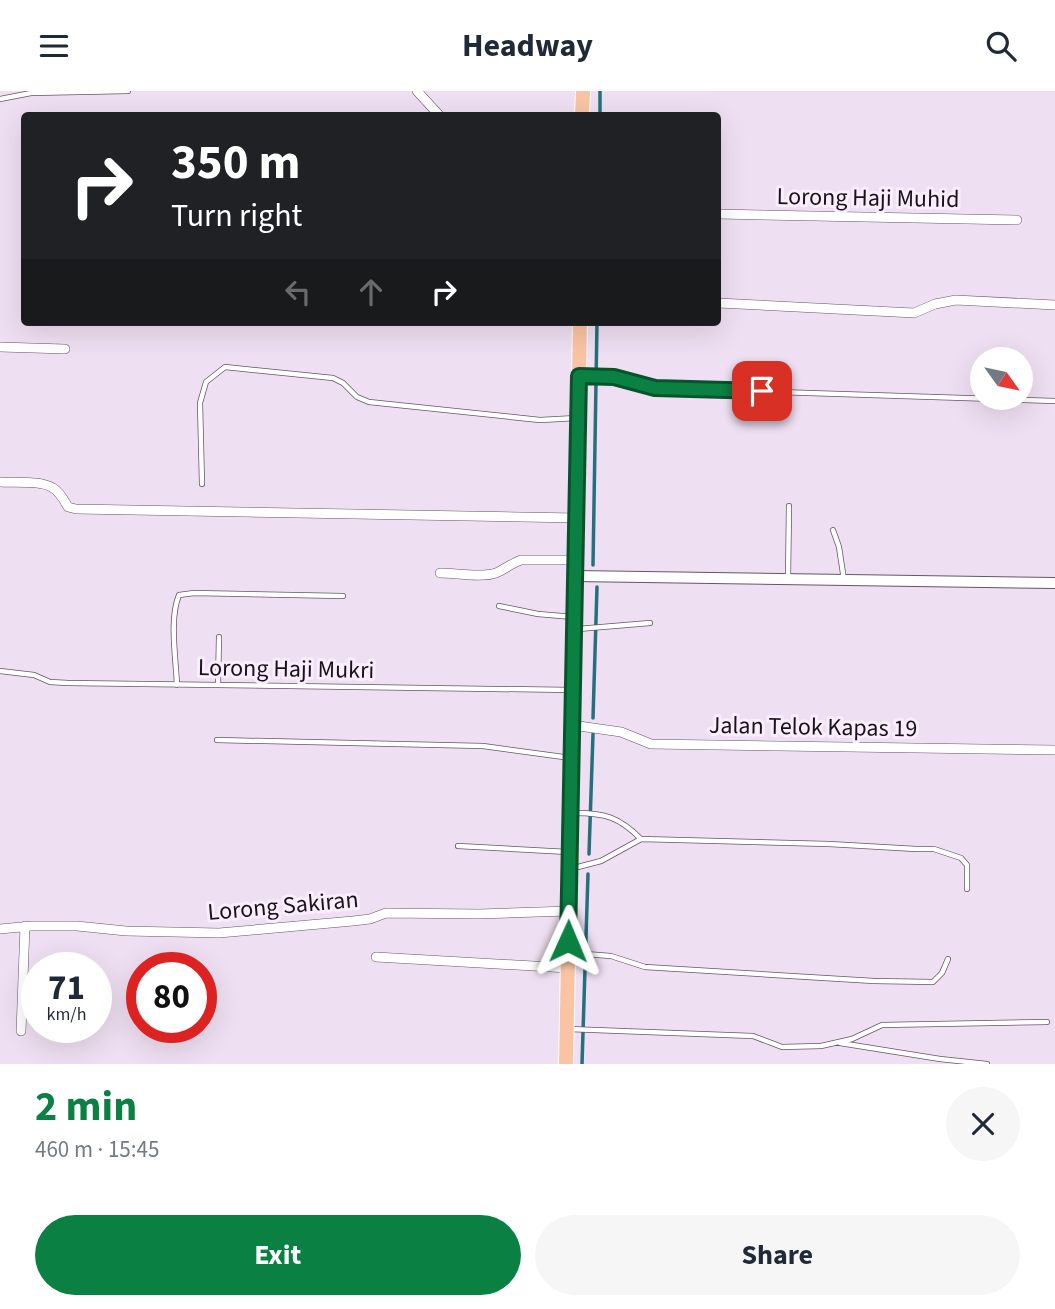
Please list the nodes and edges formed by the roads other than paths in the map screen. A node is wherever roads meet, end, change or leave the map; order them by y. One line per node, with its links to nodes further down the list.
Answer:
1 (128, 91): 4 (lane)
2 (417, 91): 5 (street)
3 (583, 91): 6 (highway)
4 (0, 99)
5 (436, 112)
6 (582, 112)
7 (721, 214): 8 (street, Lorong Haji Muhid)
8 (1017, 220)
9 (721, 303): 10 (street)
10 (1055, 305)
11 (580, 326): 14 (highway)
12 (0, 347): 13 (street)
13 (65, 349)
14 (583, 376): 15 (lane); 16 (highway)
15 (1055, 401)
16 (578, 418): 18 (lane); 20 (highway)
17 (0, 482): 20 (street)
18 (202, 484)
19 (789, 506): 25 (lane)
20 (576, 518): 22 (highway)
21 (833, 530): 26 (lane)
22 (575, 560): 23 (street); 24 (highway)
23 (440, 573)
24 (575, 576): 25 (street); 31 (highway)
25 (788, 579): 26 (street)
26 (844, 580): 27 (street)
27 (1055, 583)
28 (343, 596): 34 (lane)
29 (499, 605): 31 (lane)
30 (650, 623): 31 (lane)
31 (579, 625): 36 (highway)
32 (219, 637): 35 (lane)
33 (0, 671): 34 (lane, Lorong Haji Mukri)
34 (177, 685): 35 (lane, Lorong Haji Mukri)
35 (218, 685): 36 (lane, Lorong Haji Mukri)
36 (573, 690): 37 (highway)
37 (572, 725): 39 (street, Jalan Telok Kapas 19); 40 (highway)
38 (217, 740): 40 (lane)
39 (1055, 750)
40 (572, 758): 41 (highway)
41 (577, 813): 42 (lane); 44 (highway)
42 (641, 839): 45 (lane); 46 (lane)
43 (458, 846): 44 (lane)
44 (569, 852): 45 (highway)
45 (570, 869): 47 (highway)
46 (967, 889)
47 (569, 911): 48 (street, Lorong Sakiran); 52 (highway)
48 (24, 926): 49 (street, Lorong Sakiran); 50 (street)
49 (0, 929)
50 (23, 952)
51 (376, 957): 52 (street)
52 (573, 958): 53 (lane); 55 (highway)
53 (948, 959)
54 (1047, 1022): 56 (lane)
55 (573, 1030): 56 (lane); 57 (highway)
56 (836, 1043): 58 (lane)
57 (566, 1064)
58 (987, 1064)

